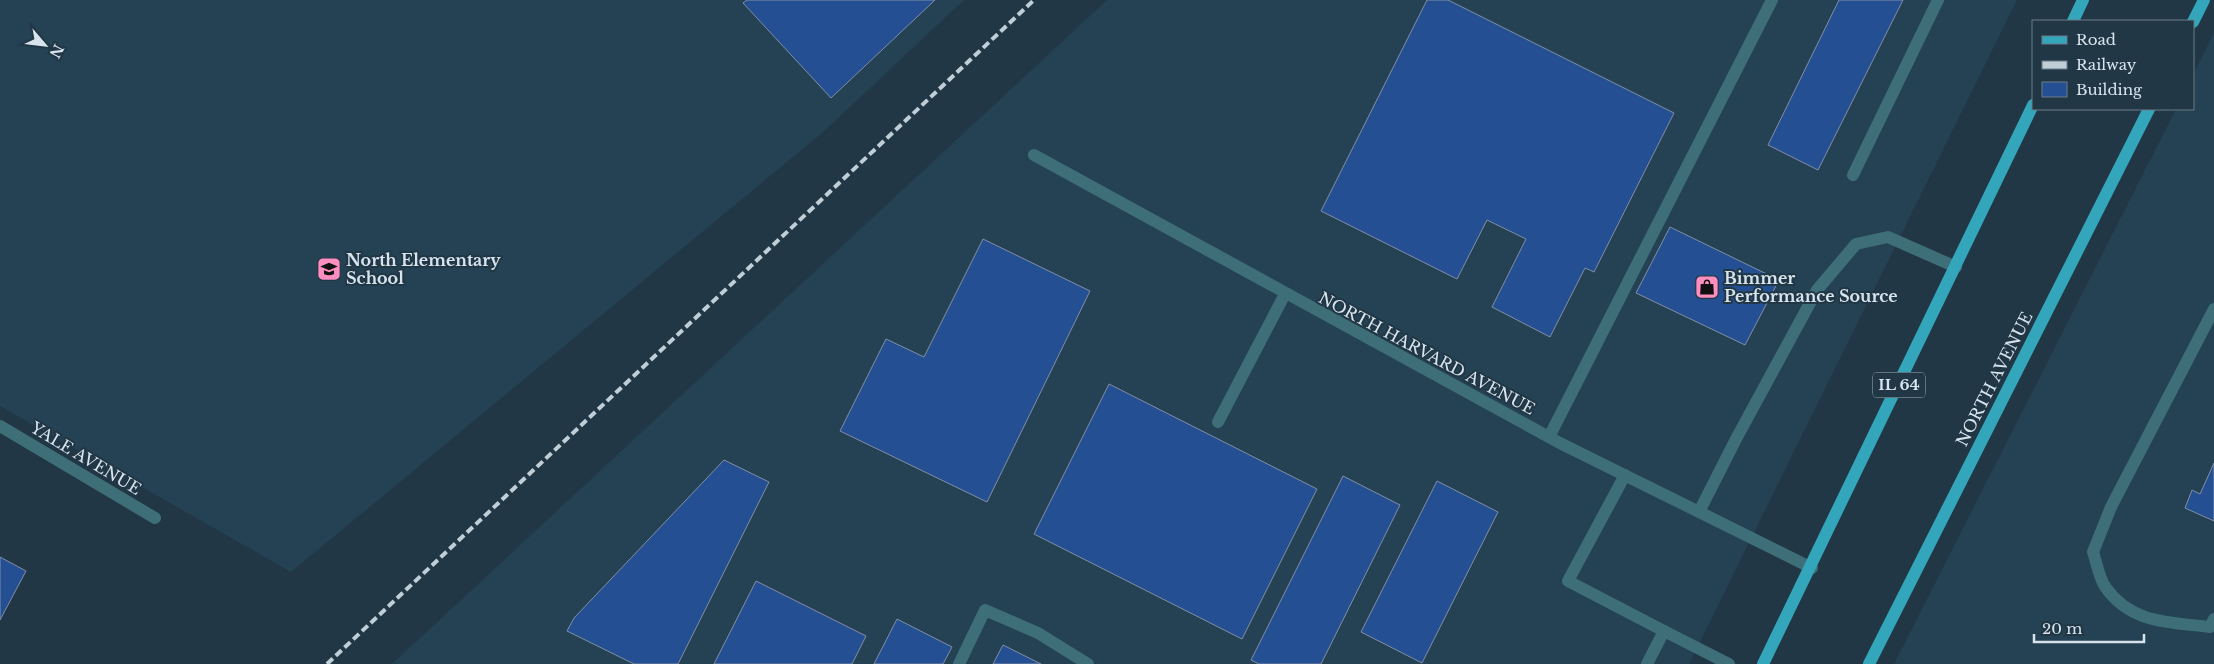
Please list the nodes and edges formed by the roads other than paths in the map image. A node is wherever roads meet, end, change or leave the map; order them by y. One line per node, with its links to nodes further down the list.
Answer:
1 (1772, 0): 16 (street)
2 (1938, 0): 10 (street)
3 (2083, 0): 5 (main road)
4 (2204, 0): 6 (main road)
5 (2073, 20)
6 (2194, 20)
7 (2032, 107): 11 (main road, IL 64)
8 (2148, 110): 28 (main road, NORTH AVENUE)
9 (1034, 155): 12 (street, NORTH HARVARD AVENUE)
10 (1853, 175)
11 (1956, 266): 18 (street); 20 (main road, IL 64)
12 (1285, 294): 14 (street); 16 (street, NORTH HARVARD AVENUE)
13 (2214, 309): 21 (street)
14 (1218, 422)
15 (0, 426): 19 (street, YALE AVENUE)
16 (1549, 437): 17 (street, NORTH HARVARD AVENUE)
17 (1625, 475): 18 (street, NORTH HARVARD AVENUE); 22 (street)
18 (1699, 512): 20 (street, NORTH HARVARD AVENUE)
19 (155, 518)
20 (1812, 568): 27 (main road, IL 64)
21 (2213, 625)
22 (1664, 631): 25 (street); 26 (street)
23 (959, 664): 24 (street)
24 (1088, 664)
25 (1647, 664)
26 (1729, 664)
27 (1763, 664)
28 (1869, 664)

